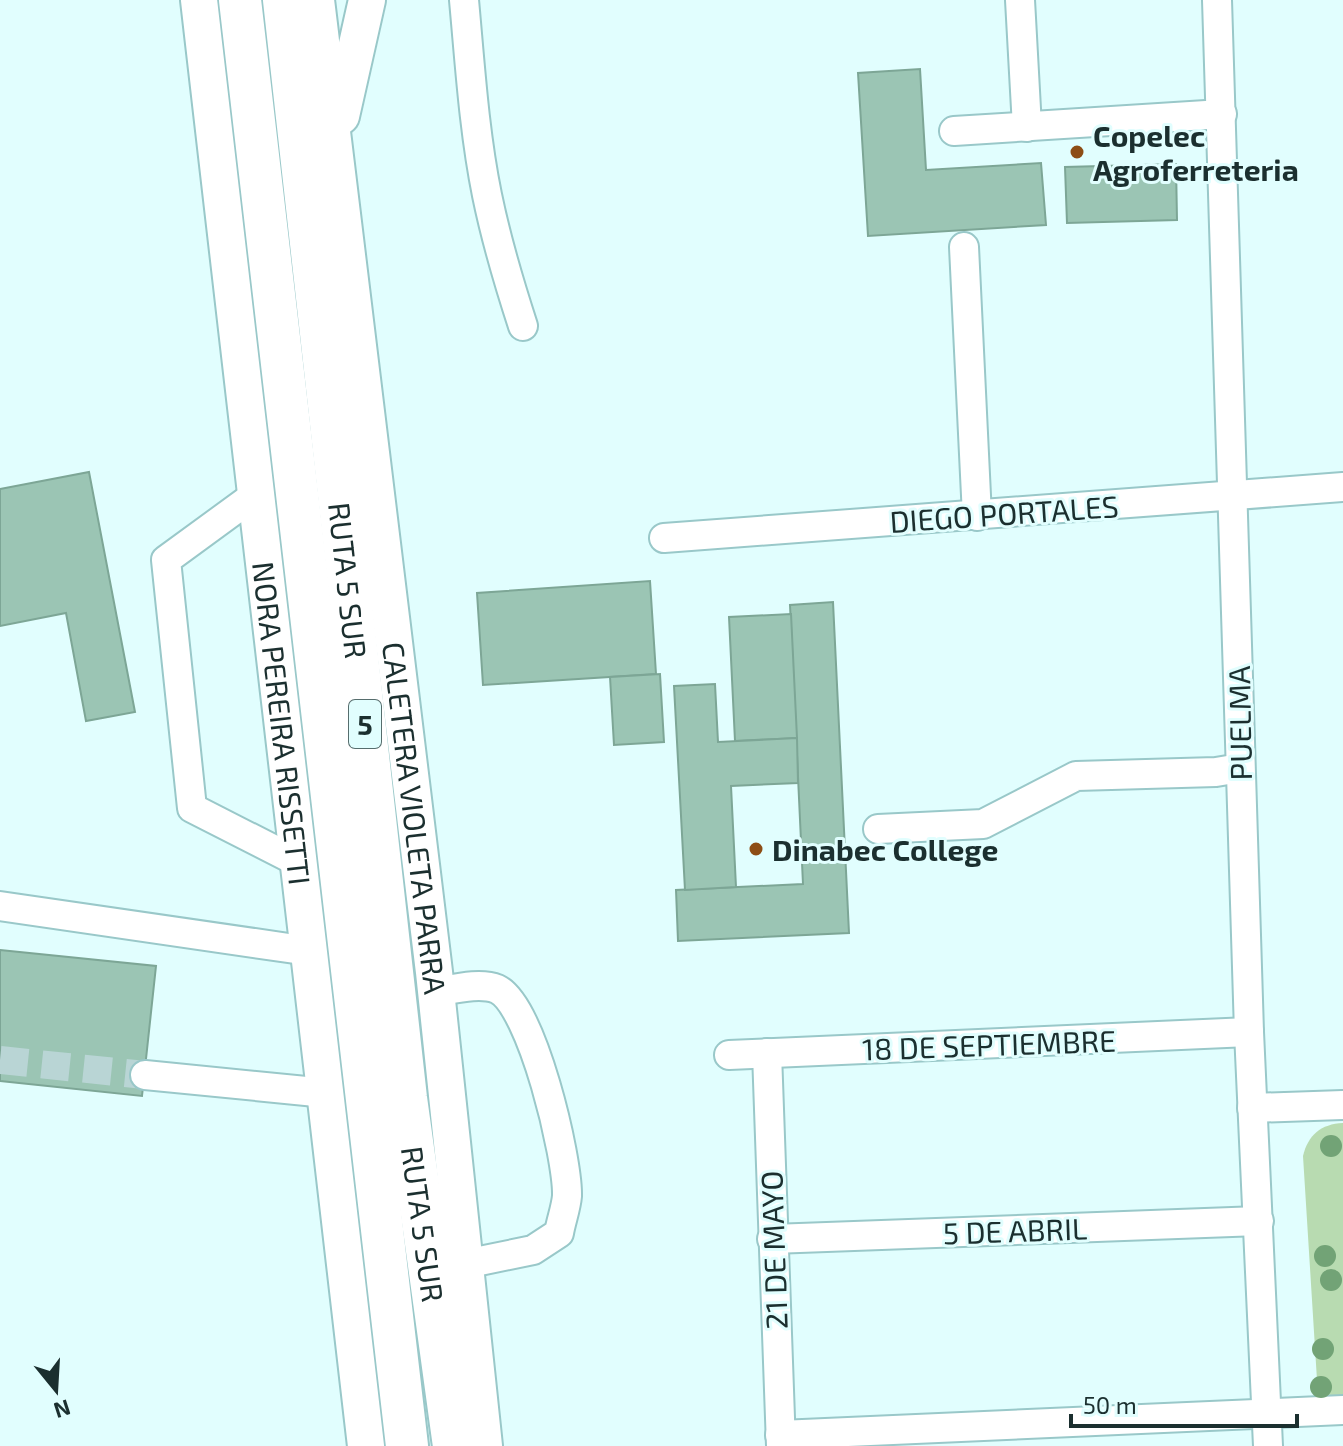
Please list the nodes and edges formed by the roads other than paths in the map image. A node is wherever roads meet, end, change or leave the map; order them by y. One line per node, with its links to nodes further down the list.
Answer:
1 (199, 0): 16 (main road, NORA PEREIRA RISSETTI)
2 (240, 0): 40 (highway, RUTA 5 SUR / 5)
3 (284, 0): 41 (highway, RUTA 5 SUR / 5)
4 (316, 0): 12 (main road, CALETERA VIOLETA PARRA)
5 (367, 0): 12 (main road)
6 (464, 0): 14 (street)
7 (1020, 0): 10 (street)
8 (1217, 0): 9 (street, PUELMA)
9 (1222, 114): 10 (street); 17 (street, PUELMA)
10 (1027, 127): 11 (street)
11 (954, 131)
12 (336, 161): 25 (main road, CALETERA VIOLETA PARRA)
13 (964, 247): 18 (street)
14 (523, 326)
15 (1343, 487): 17 (street, DIEGO PORTALES)
16 (255, 495): 22 (main road, NORA PEREIRA RISSETTI); 22 (street)
17 (1234, 495): 18 (street, DIEGO PORTALES); 20 (street, PUELMA)
18 (977, 516): 19 (street, DIEGO PORTALES)
19 (664, 538)
20 (1240, 768): 21 (street); 26 (street, PUELMA)
21 (878, 829)
22 (300, 863): 24 (main road, NORA PEREIRA RISSETTI)
23 (0, 906): 24 (street)
24 (309, 951): 30 (main road, NORA PEREIRA RISSETTI)
25 (436, 992): 35 (main road, CALETERA VIOLETA PARRA); 35 (street)
26 (1249, 1032): 27 (street, 18 DE SEPTIEMBRE); 32 (street, PUELMA)
27 (767, 1053): 28 (street, 18 DE SEPTIEMBRE); 34 (street, 21 DE MAYO)
28 (729, 1055)
29 (145, 1075): 30 (street)
30 (326, 1093): 39 (main road, NORA PEREIRA RISSETTI)
31 (1343, 1105): 32 (street)
32 (1252, 1108): 33 (street, PUELMA)
33 (1259, 1221): 34 (street, 5 DE ABRIL); 37 (street, PUELMA)
34 (772, 1239): 38 (street, 21 DE MAYO)
35 (465, 1264): 42 (main road, CALETERA VIOLETA PARRA)
36 (1343, 1410): 37 (street)
37 (1267, 1411): 38 (street); 43 (street, PUELMA)
38 (781, 1440)
39 (366, 1446)
40 (407, 1446)
41 (454, 1446)
42 (484, 1446)
43 (1268, 1446)

